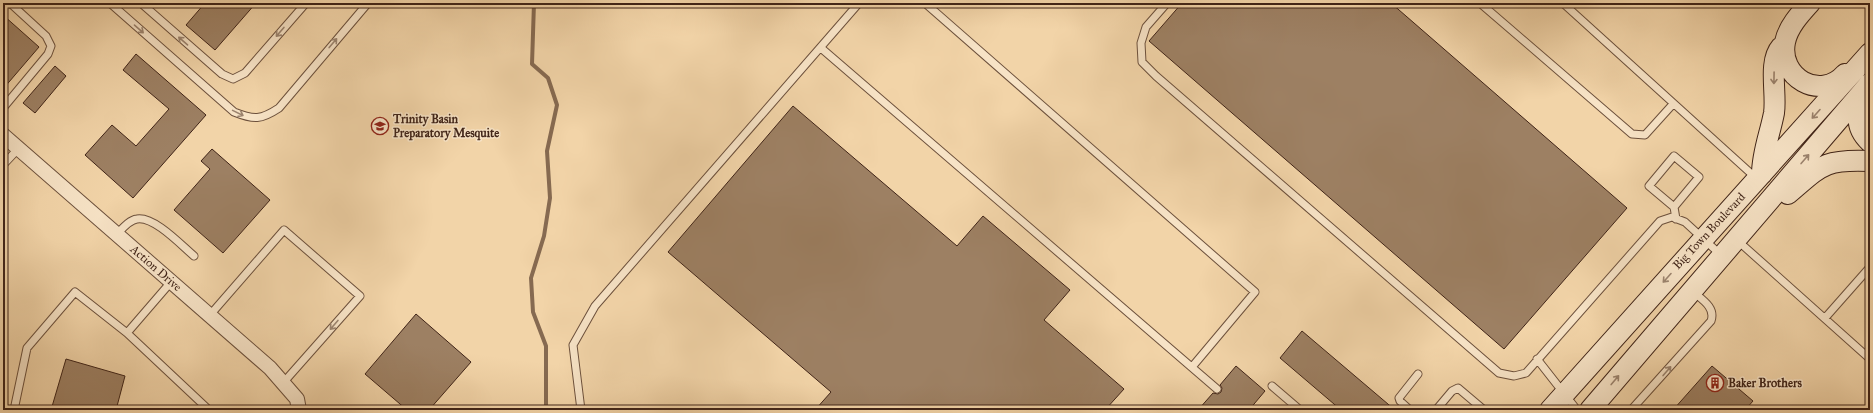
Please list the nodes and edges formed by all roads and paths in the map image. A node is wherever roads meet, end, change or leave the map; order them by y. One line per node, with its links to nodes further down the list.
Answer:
1 (10, 3): 18 (lane)
2 (110, 3): 5 (lane, one-way to 5)
3 (141, 3): 4 (lane, one-way to 3)
4 (306, 3)
5 (368, 3)
6 (859, 3): 14 (lane)
7 (925, 3): 40 (lane)
8 (1167, 3): 38 (lane)
9 (1480, 3): 17 (lane)
10 (1810, 3): 12 (main road)
11 (1564, 4): 17 (lane)
12 (1785, 42): 13 (main road); 24 (main road, one-way to 24)
13 (1870, 46)
14 (821, 48): 40 (lane); 49 (lane)
15 (1870, 53): 24 (main road, Big Town Boulevard, one-way to 24)
16 (1870, 84): 20 (main road); 28 (main road, Big Town Boulevard, one-way to 16)
17 (1673, 104): 24 (lane)
18 (3, 108)
19 (3, 135): 21 (street, Action Drive)
20 (1870, 142)
21 (19, 148): 23 (lane); 27 (street, Action Drive)
22 (1870, 161): 28 (main road)
23 (3, 165)
24 (1760, 177): 29 (main road, Big Town Boulevard)
25 (1674, 207): 25 (lane); 26 (lane)
26 (1676, 219): 29 (lane); 38 (lane)
27 (117, 234): 30 (lane); 33 (street, Action Drive)
28 (1740, 235): 31 (main road, Big Town Boulevard); 36 (lane)
29 (1702, 238): 31 (lane); 45 (main road, Big Town Boulevard, one-way to 45)
30 (194, 256)
31 (1722, 256): 34 (main road, Big Town Boulevard)
32 (1870, 267): 36 (lane)
33 (171, 282): 35 (street, Action Drive); 37 (lane)
34 (1692, 291): 56 (main road, Big Town Boulevard, one-way to 34); 57 (lane, one-way to 34)
35 (210, 314): 42 (street, Action Drive); 42 (lane, one-way to 42)
36 (1825, 318): 39 (lane)
37 (127, 333): 46 (lane); 47 (lane)
38 (1538, 359): 45 (lane)
39 (1870, 359)
40 (1192, 367): 44 (lane)
41 (1418, 374): 51 (lane)
42 (283, 383): 48 (street, Action Drive)
43 (1272, 386): 50 (lane)
44 (1217, 389)
45 (1565, 393): 54 (main road, Big Town Boulevard); 55 (lane)
46 (14, 410)
47 (209, 410)
48 (299, 410)
49 (581, 410)
50 (1300, 410)
51 (1410, 410)
52 (1436, 410): 53 (lane)
53 (1484, 410)
54 (1550, 410)
55 (1578, 410)
56 (1590, 410)
57 (1631, 410)

